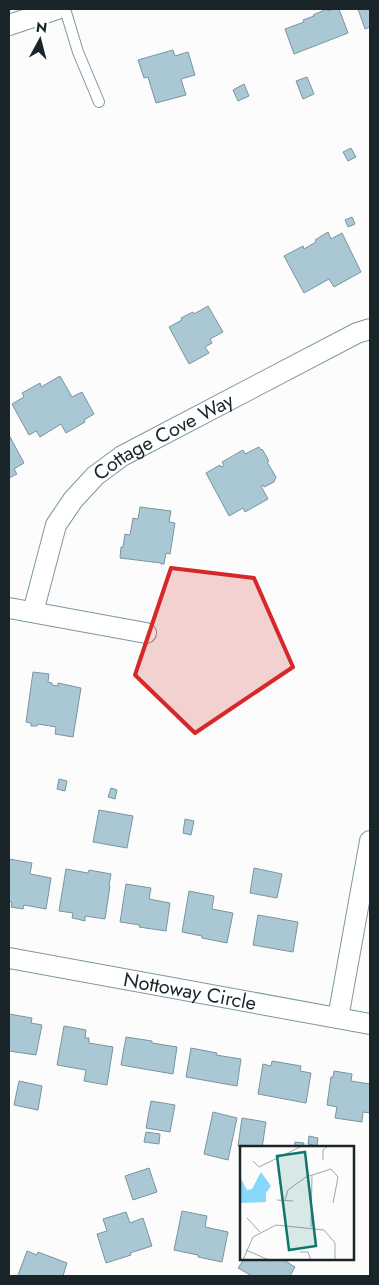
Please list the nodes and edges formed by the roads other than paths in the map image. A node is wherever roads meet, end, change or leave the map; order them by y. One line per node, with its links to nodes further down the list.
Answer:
1 (57, 9): 3 (street)
2 (65, 9): 4 (lane)
3 (9, 25)
4 (99, 102)
5 (370, 329): 7 (street, Cottage Cove Way)
6 (9, 608): 7 (street)
7 (33, 612): 8 (street)
8 (146, 633)
9 (370, 841): 11 (street)
10 (9, 958): 11 (street, Nottoway Circle)
11 (338, 1018): 12 (street, Nottoway Circle)
12 (370, 1024)

